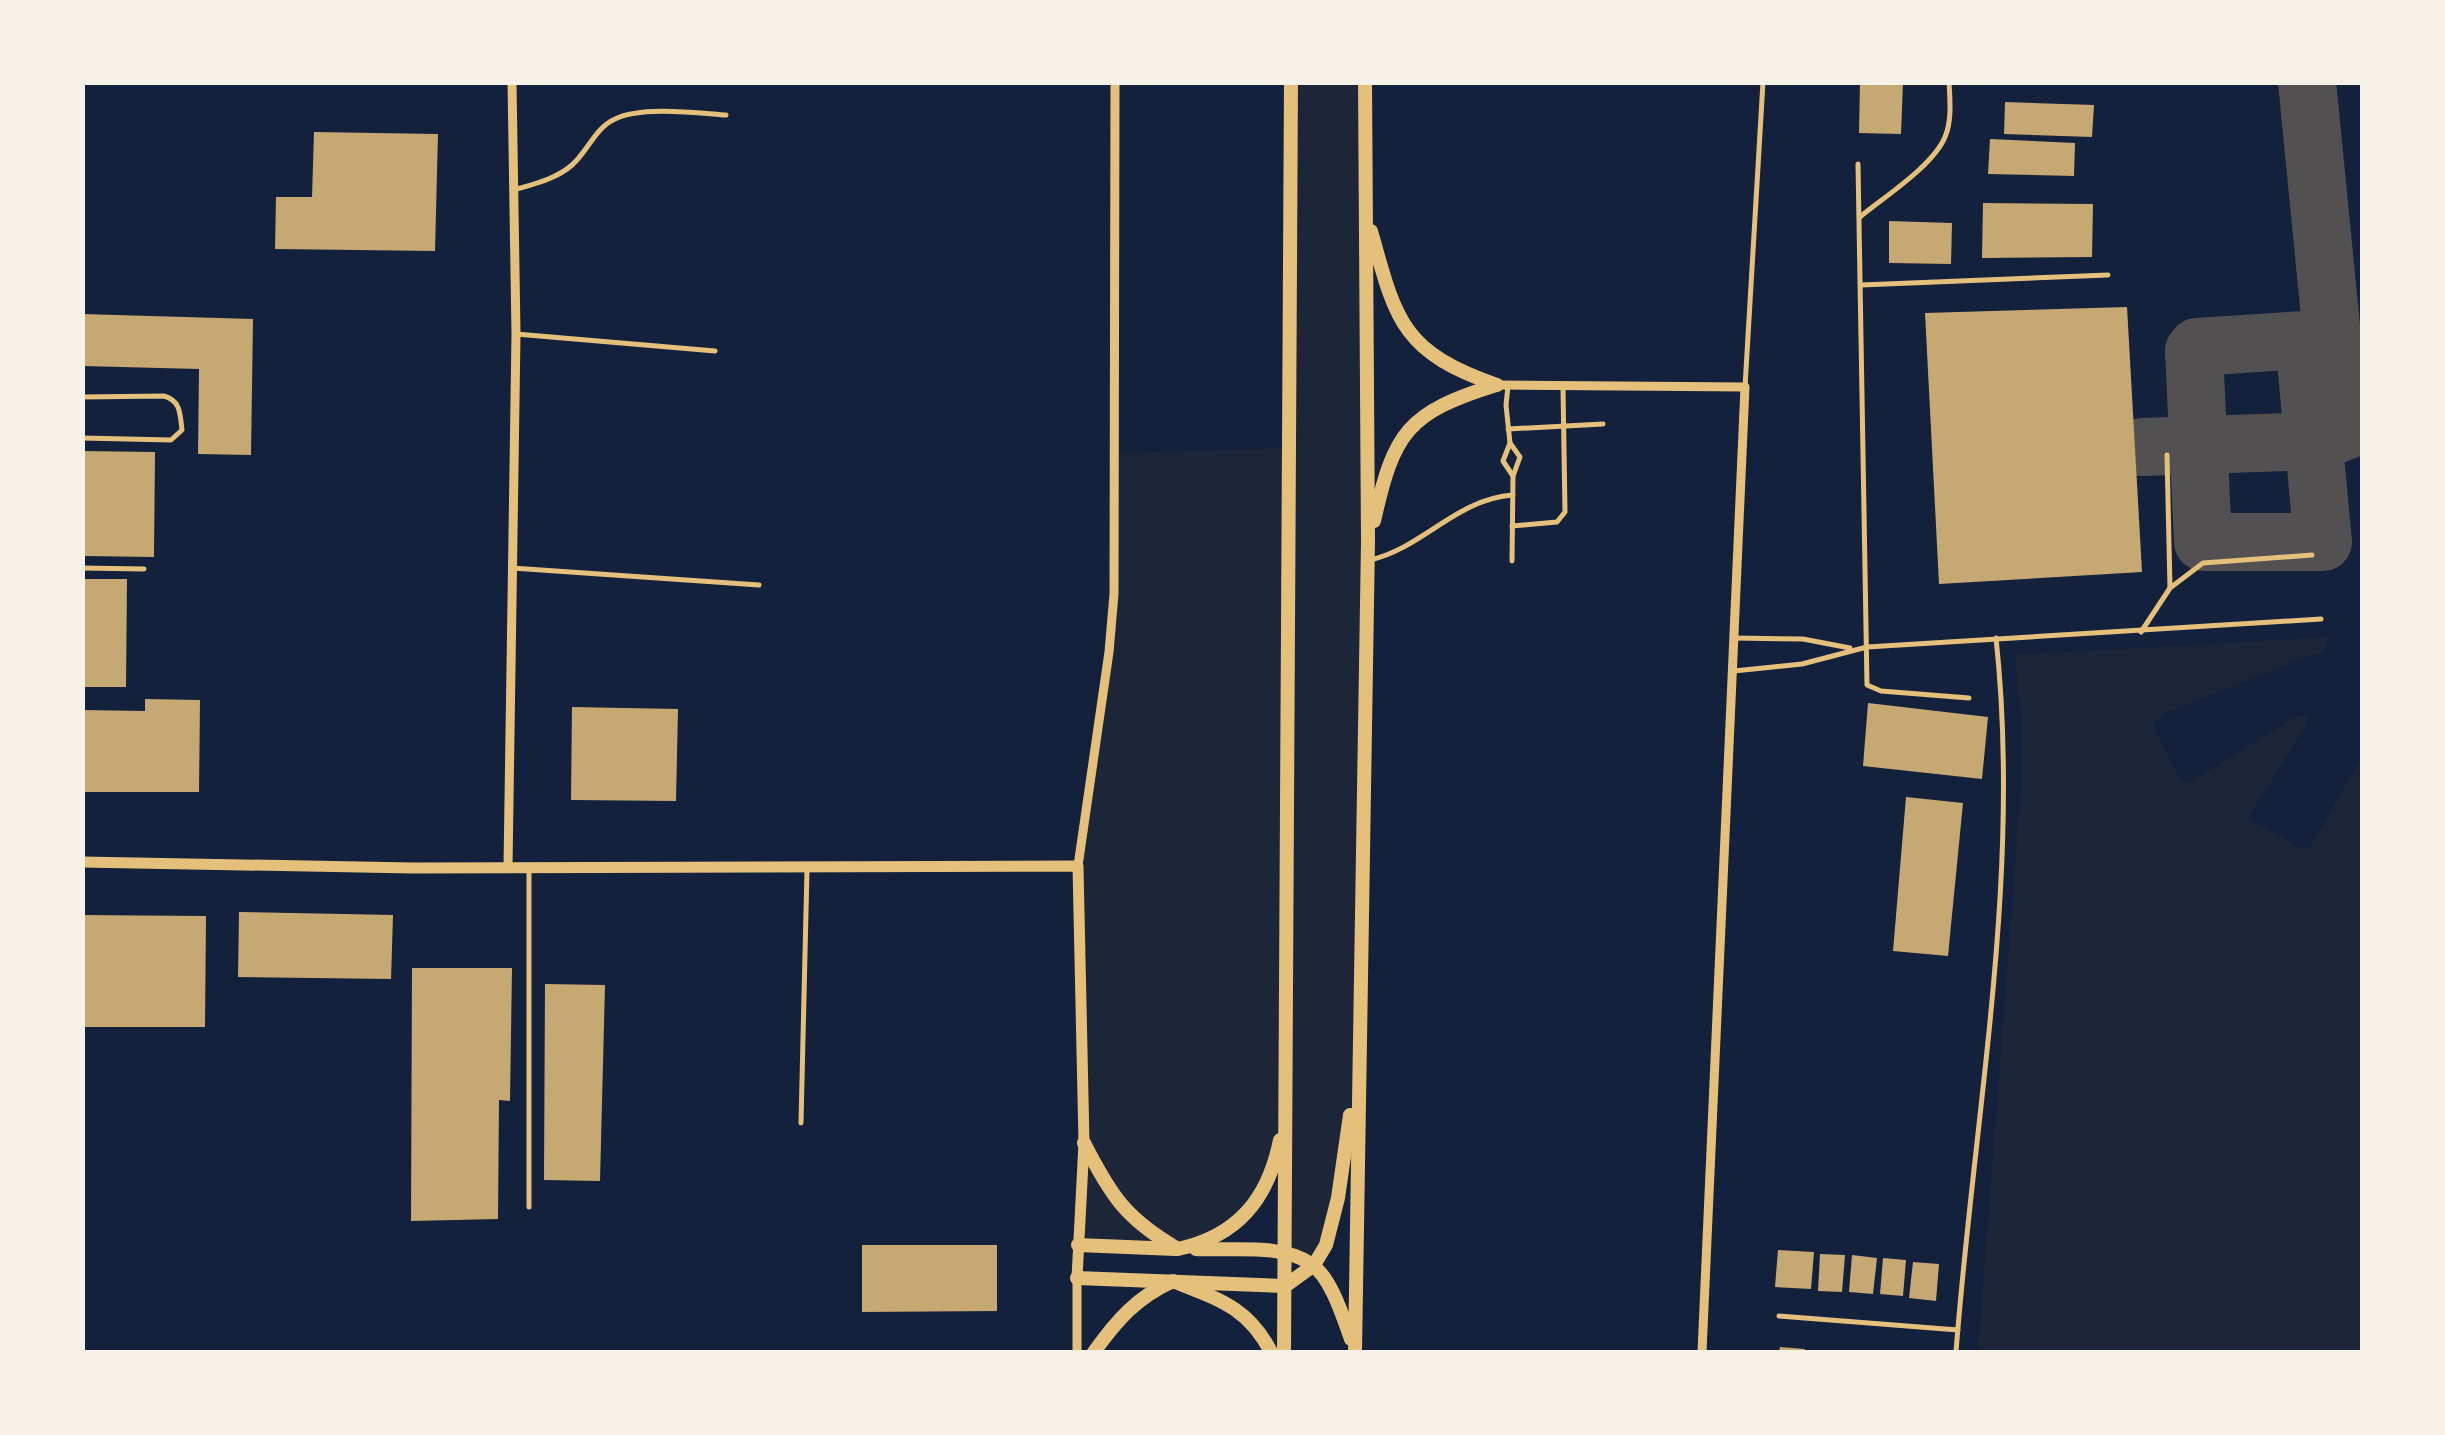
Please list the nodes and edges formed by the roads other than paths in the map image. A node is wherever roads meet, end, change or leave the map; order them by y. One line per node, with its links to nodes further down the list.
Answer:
1 (512, 82): 9 (street)
2 (1115, 82): 47 (street)
3 (1291, 82): 52 (main road)
4 (1366, 82): 10 (main road)
5 (1763, 82): 18 (lane)
6 (1949, 82): 11 (lane)
7 (726, 114): 9 (lane)
8 (1858, 164): 11 (lane)
9 (514, 190): 14 (street)
10 (1366, 212): 16 (main road); 29 (main road)
11 (1860, 218): 13 (lane)
12 (2108, 275): 13 (lane)
13 (1862, 285): 42 (lane)
14 (516, 334): 15 (lane); 34 (street)
15 (714, 350)
16 (1502, 385): 17 (street); 22 (lane); 29 (main road)
17 (1563, 387): 18 (street); 21 (lane)
18 (1744, 387): 40 (street)
19 (82, 398): 23 (lane)
20 (1602, 424): 21 (lane)
21 (1563, 425): 22 (lane); 28 (lane)
22 (1508, 429): 24 (lane)
23 (82, 438)
24 (1510, 442): 26 (lane); 26 (lane)
25 (2167, 455): 37 (lane)
26 (1512, 476): 27 (lane)
27 (1513, 495): 28 (lane); 31 (lane)
28 (1512, 526): 32 (lane)
29 (1368, 541): 31 (main road)
30 (2312, 554): 37 (lane)
31 (1367, 561): 51 (main road)
32 (1512, 561)
33 (82, 568): 35 (lane)
34 (512, 568): 36 (lane); 48 (street)
35 (144, 569)
36 (759, 586)
37 (2170, 588): 39 (lane)
38 (2320, 619): 39 (lane)
39 (2141, 632): 41 (lane)
40 (1734, 638): 43 (lane); 44 (street)
41 (1996, 638): 42 (lane); 64 (lane)
42 (1867, 647): 43 (lane); 45 (lane)
43 (1853, 648): 44 (lane)
44 (1734, 671): 70 (street)
45 (1968, 698)
46 (82, 862): 48 (street)
47 (1078, 866): 50 (street); 54 (street)
48 (508, 867): 49 (street)
49 (529, 867): 50 (street); 55 (lane)
50 (807, 867): 53 (lane)
51 (1358, 1058): 59 (main road); 65 (main road)
52 (1286, 1110): 57 (main road); 58 (main road)
53 (801, 1123)
54 (1084, 1143): 56 (street); 57 (main road)
55 (529, 1207)
56 (1078, 1245): 57 (main road); 60 (street)
57 (1178, 1249): 58 (main road)
58 (1285, 1253): 59 (main road); 62 (main road)
59 (1314, 1265): 62 (main road); 65 (main road)
60 (1077, 1278): 61 (main road); 66 (street)
61 (1174, 1282): 62 (main road); 67 (main road); 68 (main road)
62 (1284, 1286): 69 (main road)
63 (1779, 1316): 64 (lane)
64 (1958, 1330): 71 (lane)
65 (1354, 1351)
66 (1077, 1352)
67 (1094, 1352)
68 (1271, 1352)
69 (1284, 1352)
70 (1702, 1352)
71 (1956, 1352)

